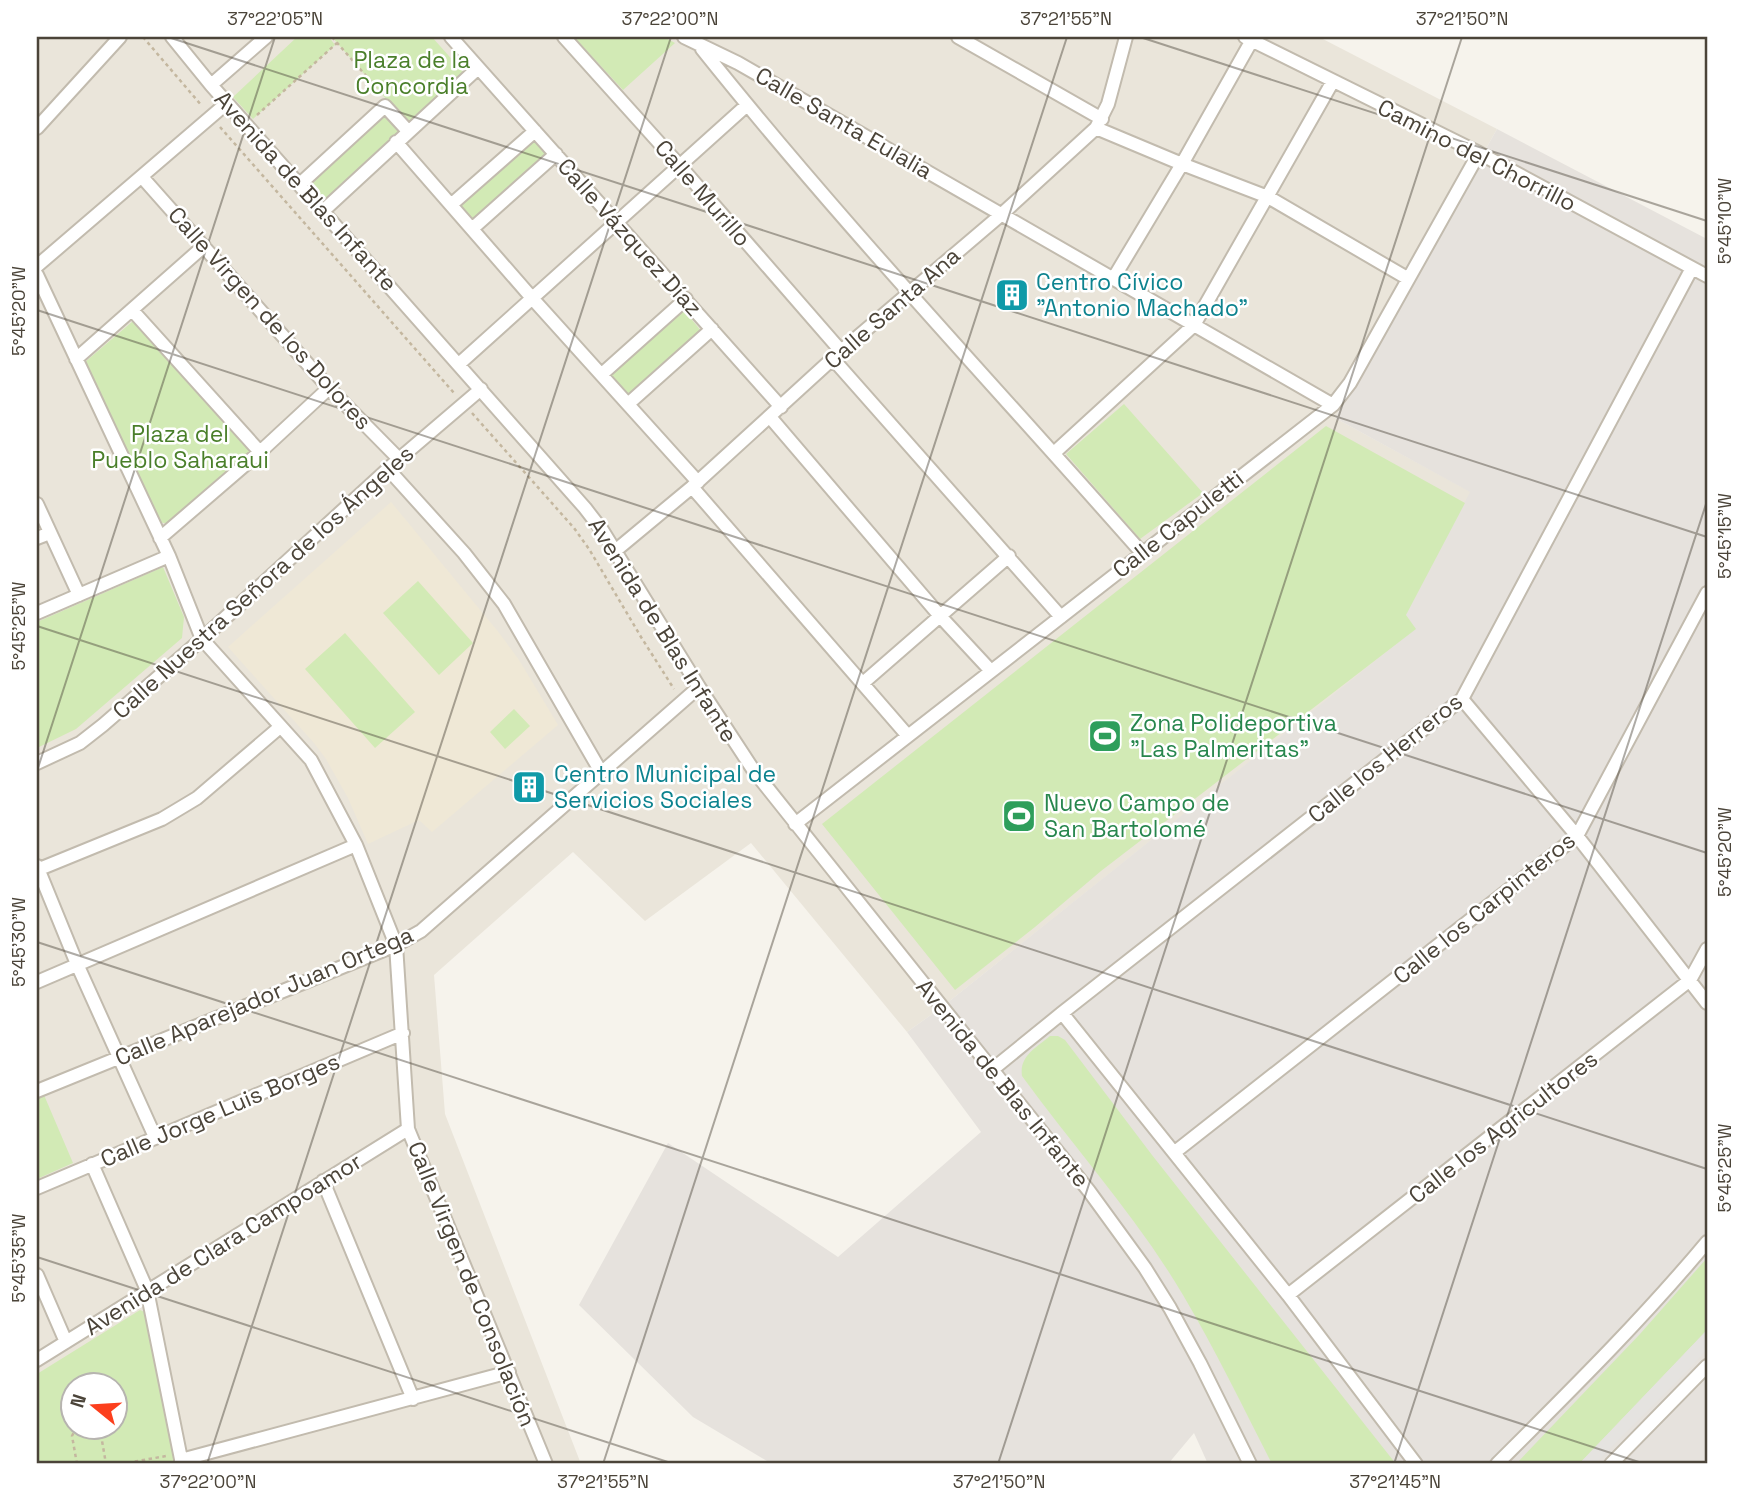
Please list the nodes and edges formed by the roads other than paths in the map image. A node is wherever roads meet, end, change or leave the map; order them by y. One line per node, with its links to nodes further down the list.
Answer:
1 (120, 37): 17 (street)
2 (172, 37): 13 (street, Avenida de Blas Infante)
3 (266, 37): 13 (street)
4 (451, 37): 11 (street, Calle Vázquez Díaz)
5 (564, 37): 24 (street, Calle Murillo)
6 (684, 37): 10 (street, Calle Santa Eulalia)
7 (958, 37): 16 (street)
8 (1126, 37): 16 (street, Calle Santa Ana)
9 (1248, 38): 12 (street, Camino del Chorrillo); 23 (street)
10 (701, 40): 15 (street); 30 (street, Calle Santa Eulalia)
11 (478, 68): 18 (street); 19 (street, Calle Vázquez Díaz)
12 (1333, 81): 21 (street, Camino del Chorrillo); 27 (street)
13 (211, 85): 14 (street, Avenida de Blas Infante)
14 (227, 103): 25 (street); 26 (street, Avenida de Blas Infante)
15 (747, 105): 24 (street); 40 (street)
16 (1099, 123): 23 (street); 30 (street, Calle Santa Ana)
17 (37, 128)
18 (408, 131): 20 (street); 26 (street)
19 (535, 131): 22 (street, Calle Vázquez Díaz); 28 (street)
20 (396, 142): 28 (street); 29 (street)
21 (1479, 153): 35 (street, Camino del Chorrillo); 38 (street, Calle Capuletti)
22 (556, 154): 31 (street, Calle Vázquez Díaz); 32 (street)
23 (1182, 164): 27 (street); 39 (street)
24 (680, 166): 31 (street); 46 (street, Calle Murillo)
25 (142, 177): 33 (street, Calle Virgen de los Dolores); 34 (street)
26 (300, 184): 29 (street, Avenida de Blas Infante)
27 (1268, 197): 38 (street); 44 (street)
28 (452, 204): 32 (street)
29 (323, 211): 48 (street, Avenida de Blas Infante)
30 (1002, 214): 39 (street, Calle Santa Eulalia); 40 (street, Calle Santa Ana)
31 (617, 222): 41 (street); 42 (street, Calle Vázquez Díaz)
32 (473, 228): 41 (street)
33 (204, 246): 43 (street); 50 (street, Calle Virgen de los Dolores)
34 (37, 266)
35 (1692, 268): 37 (street, Camino del Chorrillo); 78 (street, Calle los Herreros)
36 (37, 275): 47 (street, Calle Virgen de Consolación)
37 (1707, 276)
38 (1407, 278): 53 (street, Calle Capuletti)
39 (1113, 279): 44 (street, Calle Santa Eulalia)
40 (909, 293): 46 (street, Calle Santa Ana); 57 (street)
41 (532, 298): 48 (street); 49 (street)
42 (686, 299): 45 (street, Calle Vázquez Díaz); 49 (street)
43 (132, 310): 47 (street); 56 (street)
44 (1194, 325): 53 (street, Calle Santa Eulalia); 57 (street)
45 (712, 330): 52 (street); 54 (street, Calle Vázquez Díaz)
46 (837, 355): 54 (street, Calle Santa Ana); 68 (street, Calle Murillo)
47 (76, 359): 64 (street, Calle Virgen de Consolación)
48 (459, 364): 51 (street, Avenida de Blas Infante)
49 (601, 374): 52 (street)
50 (329, 388): 56 (street); 58 (street, Calle Virgen de los Dolores)
51 (481, 389): 58 (street, Calle Nuestra Señora de los Ángeles); 65 (street, Avenida de Blas Infante)
52 (628, 404): 60 (street)
53 (1332, 405): 66 (street, Calle Capuletti)
54 (781, 407): 55 (street, Calle Santa Ana)
55 (770, 417): 60 (street, Calle Santa Ana); 72 (street)
56 (260, 452): 64 (street)
57 (1054, 453): 66 (street)
58 (399, 458): 59 (street, Calle Nuestra Señora de los Ángeles)
59 (388, 469): 74 (street, Calle Nuestra Señora de los Ángeles); 82 (street)
60 (695, 485): 65 (street, Calle Santa Ana); 76 (street)
61 (37, 504): 62 (street)
62 (50, 533): 63 (street); 70 (street)
63 (37, 538)
64 (160, 538): 67 (street, Calle Virgen de Consolación)
65 (615, 551): 77 (street, Avenida de Blas Infante)
66 (1142, 553): 73 (street, Calle Capuletti)
67 (169, 556): 70 (street); 74 (street, Calle Virgen de Consolación)
68 (1009, 556): 72 (street); 73 (street, Calle Murillo)
69 (1707, 593): 84 (street, Calle los Carpinteros)
70 (79, 595): 71 (street)
71 (37, 613)
72 (940, 616): 75 (street); 76 (street)
73 (1060, 617): 75 (street, Calle Capuletti)
74 (202, 639): 79 (street, Calle Virgen de Consolación); 81 (street, Calle Nuestra Señora de los Ángeles)
75 (992, 671): 80 (street, Calle Capuletti)
76 (863, 683): 80 (street)
77 (699, 687): 82 (street, Calle Aparejador Juan Ortega); 83 (street, Avenida de Blas Infante)
78 (1462, 699): 84 (street); 93 (street, Calle los Herreros)
79 (280, 727): 85 (street, Calle Virgen de Consolación); 86 (street)
80 (908, 736): 83 (street, Calle Capuletti)
81 (37, 763)
82 (601, 772): 87 (street, Calle Aparejador Juan Ortega)
83 (795, 824): 96 (street, Avenida de Blas Infante)
84 (1577, 836): 90 (street); 100 (street, Calle los Carpinteros)
85 (356, 845): 87 (street, Calle Virgen de Consolación); 89 (street)
86 (37, 869): 89 (street)
87 (396, 945): 94 (street, Calle Virgen de Consolación); 95 (street, Calle Aparejador Juan Ortega)
88 (1707, 949): 90 (street, Calle los Agricultores)
89 (77, 964): 91 (street); 95 (street)
90 (1690, 980): 92 (street); 107 (street, Calle los Agricultores)
91 (37, 982)
92 (1707, 1003)
93 (1062, 1013): 96 (street, Calle los Herreros); 100 (street)
94 (403, 1033): 98 (street, Calle Virgen de Consolación); 99 (street, Calle Jorge Luis Borges)
95 (120, 1057): 97 (street, Calle Aparejador Juan Ortega); 99 (street)
96 (993, 1069): 116 (street, Avenida de Blas Infante)
97 (37, 1091)
98 (408, 1129): 102 (street, Avenida de Clara Campoamor); 111 (street, Calle Virgen de Consolación)
99 (155, 1137): 101 (street, Calle Jorge Luis Borges)
100 (1175, 1152): 107 (street)
101 (92, 1164): 103 (street, Calle Jorge Luis Borges); 106 (street)
102 (323, 1181): 106 (street, Avenida de Clara Campoamor); 112 (street)
103 (37, 1188)
104 (1707, 1242): 118 (street)
105 (37, 1275): 108 (street)
106 (148, 1290): 108 (street, Avenida de Clara Campoamor); 114 (street)
107 (1287, 1295): 113 (street)
108 (66, 1342): 109 (street, Avenida de Clara Campoamor)
109 (37, 1360)
110 (1707, 1366): 119 (street)
111 (509, 1372): 112 (street); 115 (street, Calle Virgen de Consolación)
112 (413, 1399): 114 (street)
113 (1408, 1458): 117 (street)
114 (181, 1459)
115 (546, 1464)
116 (1250, 1464)
117 (1416, 1464)
118 (1497, 1464)
119 (1611, 1464)

